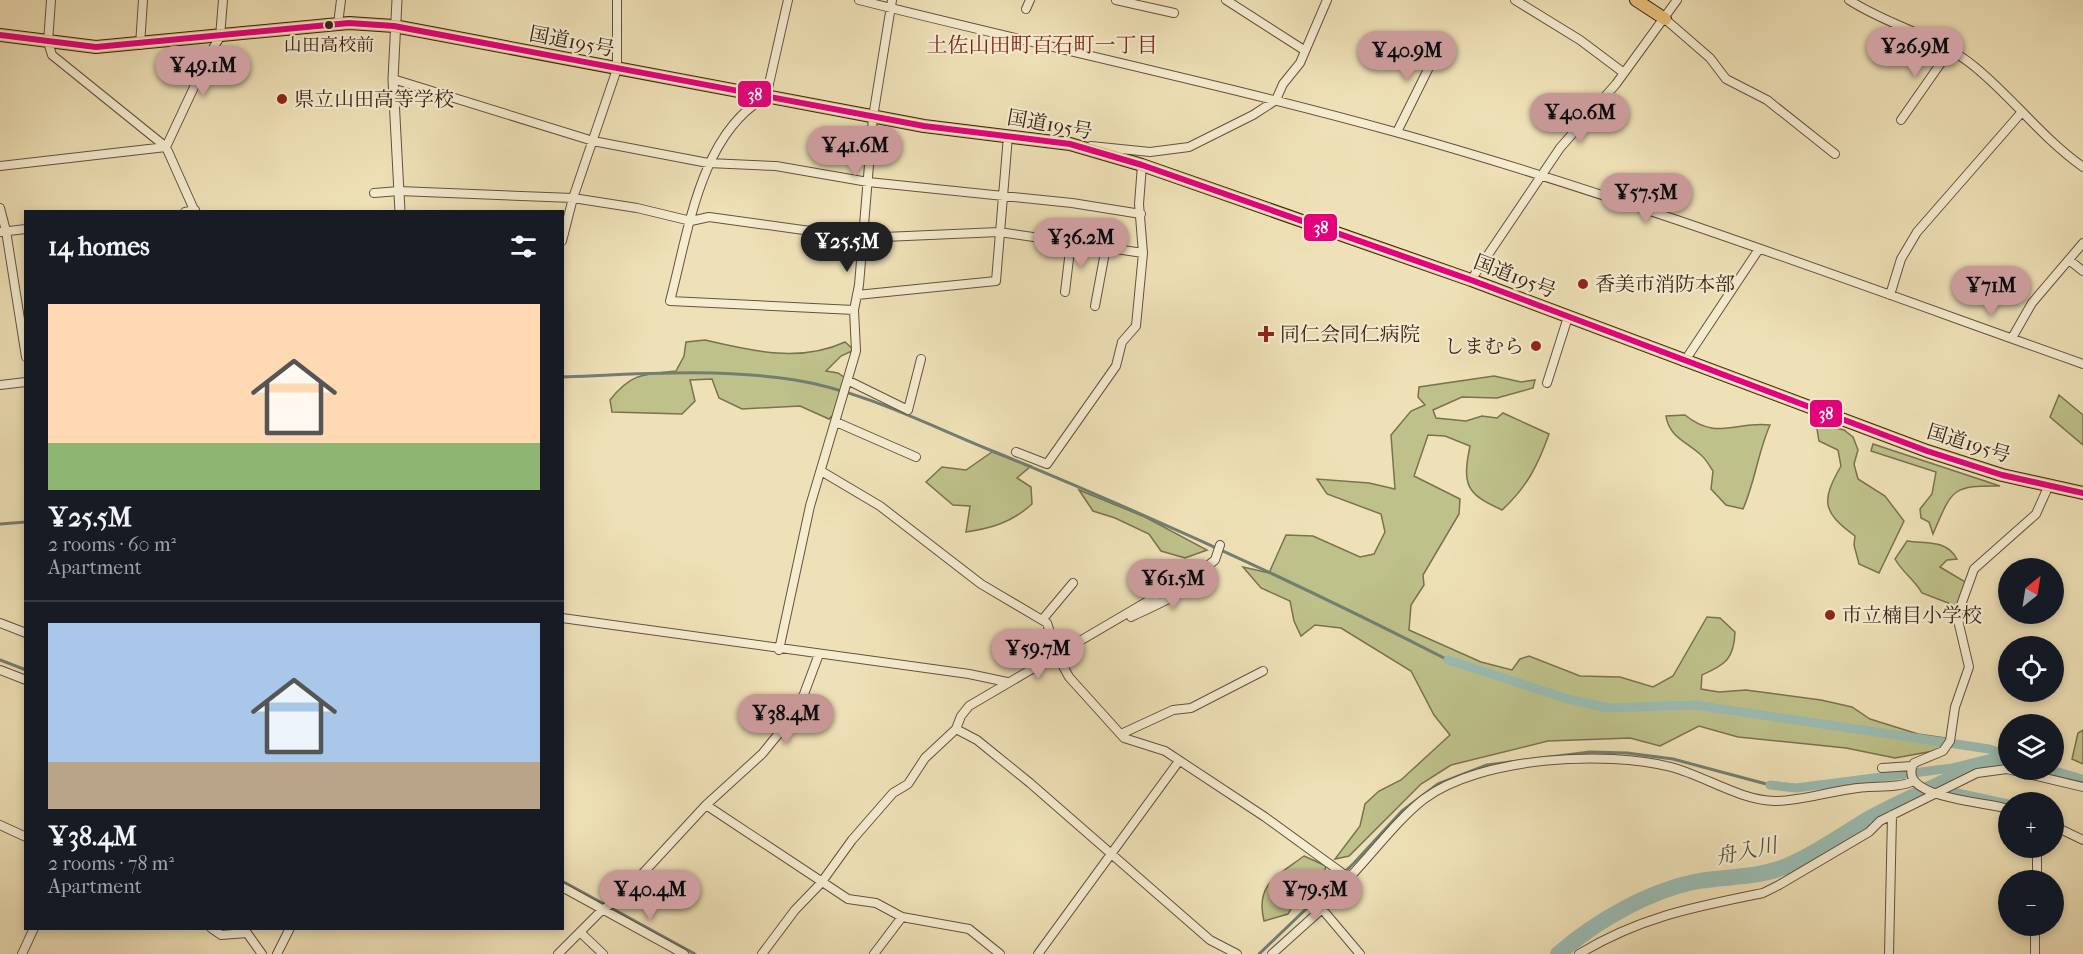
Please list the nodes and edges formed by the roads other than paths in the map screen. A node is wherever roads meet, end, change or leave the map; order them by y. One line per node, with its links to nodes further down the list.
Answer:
1 (51, 0): 25 (street)
2 (143, 0): 27 (street)
3 (223, 0): 24 (street)
4 (341, 0): 21 (street)
5 (397, 0): 22 (street)
6 (617, 0): 30 (street)
7 (788, 0): 33 (street)
8 (859, 0): 17 (street)
9 (1030, 0): 18 (street)
10 (1116, 0): 19 (street)
11 (1226, 0): 28 (street)
12 (1327, 0): 28 (street)
13 (1515, 0): 31 (street)
14 (1636, 0): 20 (main road)
15 (1677, 0): 20 (street)
16 (1849, 0): 29 (street)
17 (891, 4): 34 (street); 36 (street)
18 (1026, 9)
19 (1174, 13)
20 (1665, 19): 31 (street); 43 (street)
21 (338, 24): 22 (main road, 国道195号); 24 (main road, 国道195号)
22 (394, 26): 30 (main road, 国道195号); 32 (street)
23 (0, 35): 25 (main road, 国道195号)
24 (220, 37): 27 (main road, 国道195号); 42 (street)
25 (48, 42): 27 (main road, 国道195号); 42 (street)
26 (1441, 43): 38 (street)
27 (140, 45)
28 (1304, 50): 34 (street)
29 (1950, 50): 35 (street); 37 (street)
30 (617, 69): 33 (main road, 国道195号); 40 (street)
31 (1624, 73): 48 (street)
32 (393, 79): 40 (street); 50 (street)
33 (766, 97): 36 (main road, 国道195号); 44 (street)
34 (1275, 100): 38 (street); 41 (street)
35 (2021, 113): 47 (street); 74 (street)
36 (873, 117): 39 (main road, 国道195号); 49 (street)
37 (1901, 120)
38 (1397, 132): 48 (street)
39 (1008, 136): 41 (main road, 国道195号); 52 (street)
40 (593, 141): 44 (street); 53 (street)
41 (1070, 144): 46 (main road, 国道195号)
42 (166, 147): 45 (street); 55 (street)
43 (1835, 154)
44 (708, 163): 49 (street); 58 (street)
45 (0, 165)
46 (1142, 165): 57 (street); 71 (main road, 国道195号)
47 (2082, 165)
48 (1541, 176): 67 (street); 71 (street)
49 (868, 182): 52 (street); 63 (street)
50 (399, 191): 51 (street); 53 (street); 56 (street)
51 (374, 194)
52 (1002, 195): 57 (street); 62 (street)
53 (573, 198): 58 (street); 61 (street)
54 (0, 208): 60 (street)
55 (195, 210)
56 (400, 210)
57 (1141, 214): 68 (street)
58 (691, 221): 63 (street); 76 (street)
59 (24, 229): 60 (street)
60 (3, 231): 79 (street)
61 (564, 232)
62 (999, 232): 63 (street); 64 (street); 73 (street)
63 (861, 238): 73 (street)
64 (1071, 242): 66 (street); 72 (street)
65 (2083, 243): 69 (street)
66 (1106, 247): 68 (street); 75 (street)
67 (1759, 249): 74 (street); 81 (street)
68 (1143, 253): 88 (street)
69 (2069, 260): 70 (street); 78 (street)
70 (2083, 271)
71 (1471, 280): 77 (main road, 国道195号)
72 (1065, 292)
73 (857, 295): 76 (street)
74 (1890, 295): 78 (street)
75 (1095, 306)
76 (854, 310): 84 (street)
77 (1568, 317): 81 (main road, 国道195号); 85 (street)
78 (2012, 338): 82 (street)
79 (24, 346)
80 (921, 359): 84 (street)
81 (1684, 362): 91 (main road, 国道195号)
82 (2083, 364)
83 (24, 382): 86 (street)
84 (848, 383): 87 (street)
85 (1547, 383)
86 (0, 385)
87 (836, 422): 89 (street); 90 (street)
88 (1016, 452)
89 (916, 457)
90 (822, 471): 96 (street); 99 (street)
91 (2049, 486): 92 (main road, 国道195号); 110 (street)
92 (2083, 493)
93 (1220, 545): 101 (street)
94 (1073, 584): 96 (street)
95 (564, 618): 99 (street)
96 (1042, 620): 101 (street)
97 (0, 623): 98 (street)
98 (24, 632)
99 (779, 650): 100 (street)
100 (819, 654): 105 (street); 114 (street)
101 (1057, 655): 105 (street); 107 (street)
102 (0, 670): 104 (street)
103 (1263, 671): 107 (street)
104 (24, 679)
105 (1007, 682): 106 (street)
106 (956, 729): 121 (street); 123 (street)
107 (1121, 734): 108 (street)
108 (1179, 761): 121 (street); 122 (street)
109 (1882, 768): 110 (street)
110 (1911, 768): 111 (street)
111 (1914, 780): 113 (street); 122 (street)
112 (2083, 787): 113 (street)
113 (1930, 791): 115 (street); 116 (street)
114 (706, 805): 123 (street); 126 (street)
115 (1998, 807)
116 (1892, 815): 146 (street); 147 (street)
117 (0, 825): 119 (street)
118 (2064, 831): 120 (street)
119 (24, 836)
120 (2083, 840)
121 (1111, 852): 142 (street); 143 (street)
122 (1347, 877): 125 (street)
123 (821, 883): 127 (street); 139 (street)
124 (564, 888): 126 (street)
125 (1322, 909): 144 (street); 145 (street)
126 (602, 910): 131 (street); 138 (street)
127 (902, 917): 140 (street); 141 (street)
128 (33, 930): 133 (street)
129 (214, 930): 134 (street)
130 (289, 930): 135 (street)
131 (581, 933): 136 (street); 137 (street)
132 (2036, 936): 148 (street)
133 (22, 954)
134 (262, 954)
135 (278, 954)
136 (558, 954)
137 (603, 954)
138 (684, 954)
139 (762, 954)
140 (874, 954)
141 (1000, 954)
142 (1038, 954)
143 (1237, 954)
144 (1272, 954)
145 (1360, 954)
146 (1579, 954)
147 (1889, 954)
148 (2035, 954)

